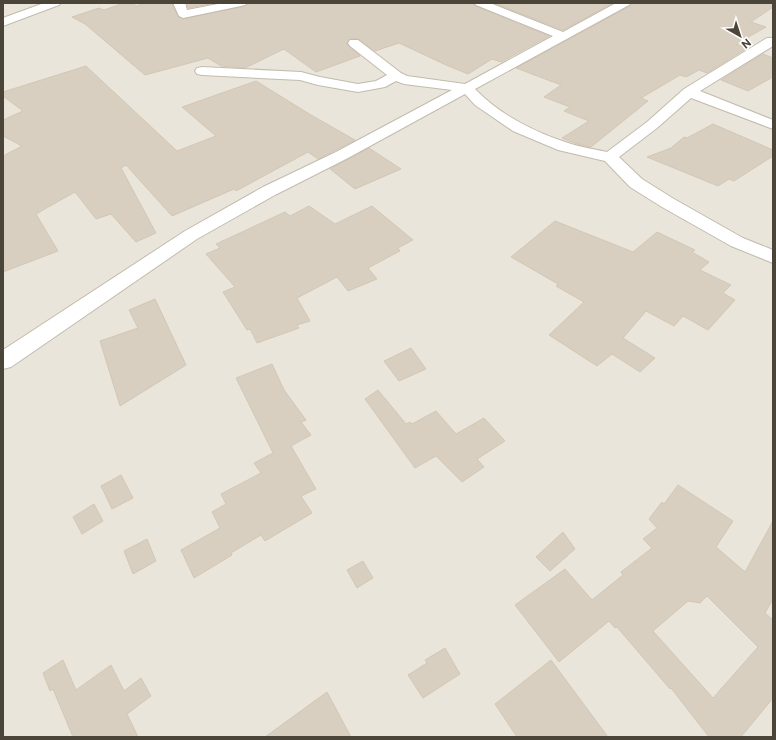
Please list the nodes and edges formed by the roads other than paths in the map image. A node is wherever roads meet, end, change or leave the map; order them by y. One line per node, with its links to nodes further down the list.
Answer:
1 (55, 3): 6 (street)
2 (179, 3): 3 (street)
3 (241, 3)
4 (480, 3): 7 (street)
5 (625, 3): 7 (street)
6 (3, 22)
7 (563, 36): 12 (street)
8 (772, 41): 13 (street)
9 (354, 43): 11 (street)
10 (202, 71): 11 (street)
11 (396, 76): 12 (street)
12 (467, 88): 15 (street); 17 (street)
13 (689, 92): 14 (street); 15 (street)
14 (773, 125)
15 (610, 157): 16 (street)
16 (773, 258)
17 (3, 361)

